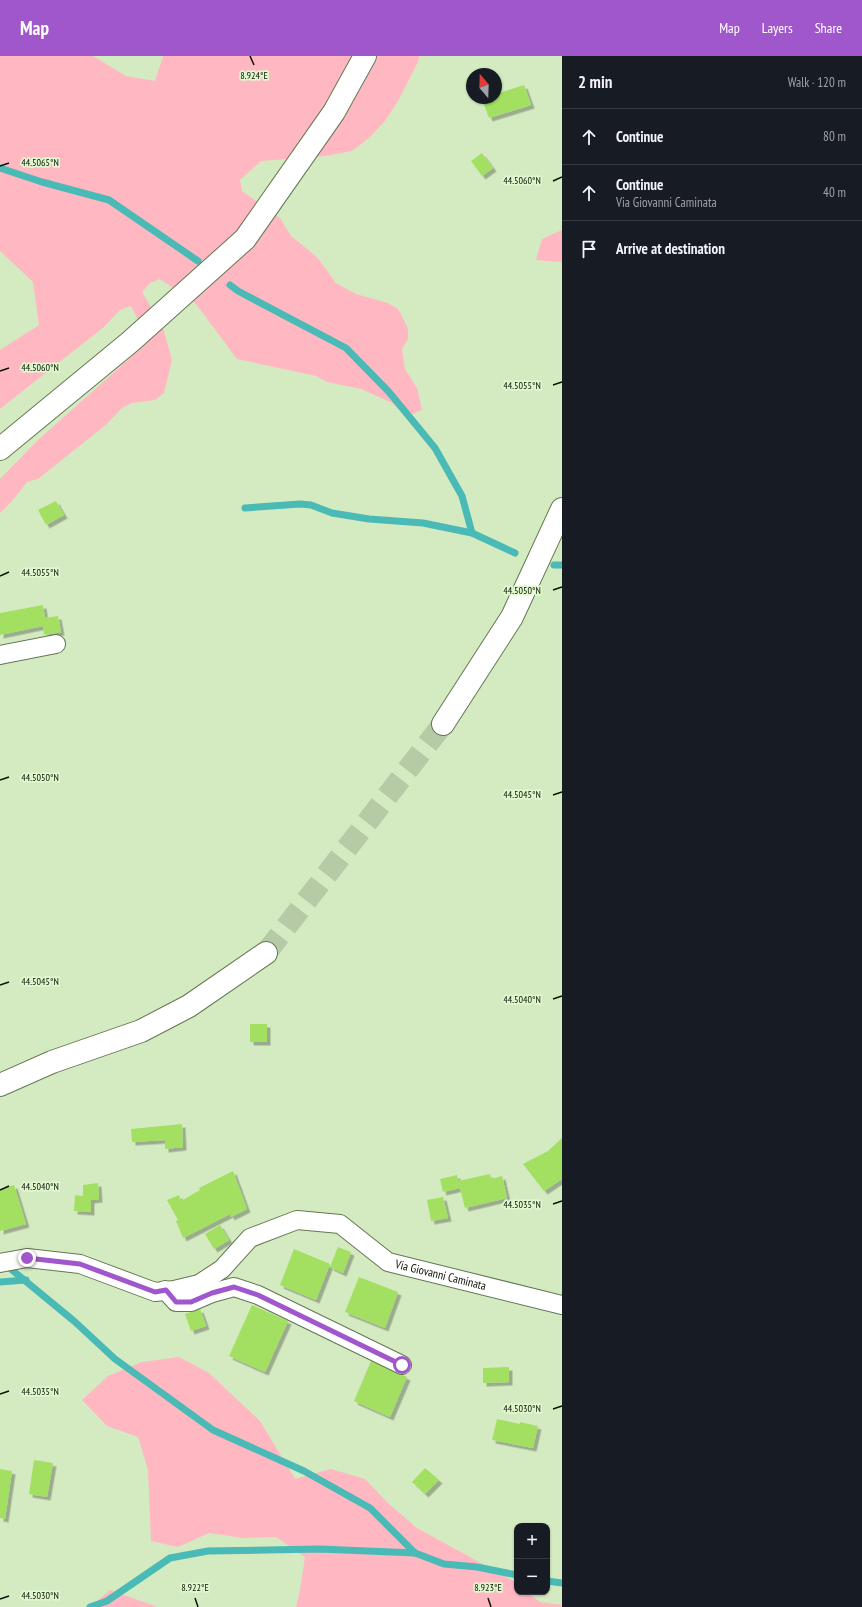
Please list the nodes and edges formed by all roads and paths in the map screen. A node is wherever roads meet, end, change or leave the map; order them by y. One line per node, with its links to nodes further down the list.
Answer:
1 (365, 56): 2 (highway)
2 (0, 449)
3 (562, 509): 6 (highway)
4 (56, 644): 5 (street)
5 (0, 655)
6 (443, 724)
7 (266, 953): 8 (highway)
8 (0, 1085)
9 (0, 1263): 10 (street, Via Giovanni Caminata)
10 (166, 1290): 11 (street, Via Giovanni Caminata); 12 (street)
11 (562, 1305)
12 (402, 1365)

